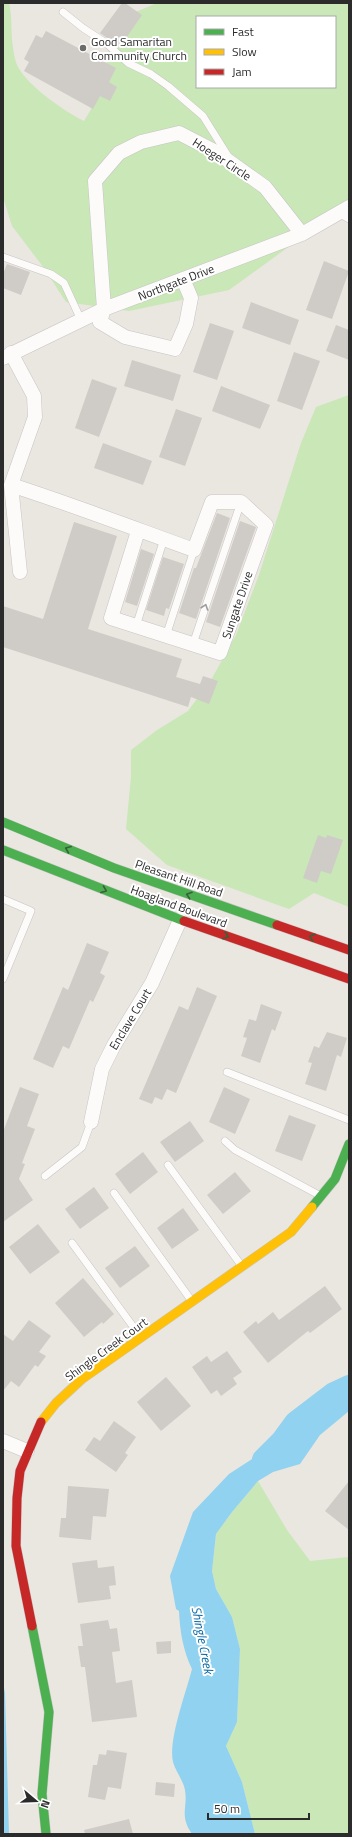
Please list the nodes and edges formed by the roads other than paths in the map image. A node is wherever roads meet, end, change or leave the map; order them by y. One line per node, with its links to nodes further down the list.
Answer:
1 (63, 12): 2 (lane)
2 (233, 164): 4 (street, Hoeger Circle); 7 (street, Hoeger Circle)
3 (345, 213): 4 (street, Northgate Drive)
4 (302, 234): 6 (street, Northgate Drive)
5 (3, 257): 8 (lane)
6 (183, 279): 7 (street, Northgate Drive); 7 (street, Hoeger Circle)
7 (104, 309): 8 (street, Northgate Drive)
8 (81, 320): 9 (street, Northgate Drive)
9 (7, 356): 10 (street)
10 (11, 485): 12 (street); 15 (street)
11 (241, 502): 14 (street); 18 (lane, one-way to 11); 18 (street, Sungate Drive)
12 (138, 531): 13 (street); 16 (street, Sungate Drive)
13 (164, 540): 14 (street); 16 (lane)
14 (194, 550): 17 (lane)
15 (20, 572)
16 (136, 626): 17 (street, Sungate Drive)
17 (166, 636): 18 (street, Sungate Drive)
18 (193, 644)
19 (3, 822): 23 (street, Pleasant Hill Road, one-way to 19)
20 (3, 850): 22 (street, Hoagland Boulevard, one-way to 22)
21 (3, 899): 26 (lane)
22 (180, 920): 24 (street, Hoagland Boulevard, one-way to 24); 30 (street, Enclave Court)
23 (349, 950)
24 (322, 969): 25 (street); 27 (street, Hoagland Boulevard)
25 (349, 972)
26 (3, 979)
27 (349, 979)
28 (227, 1072): 29 (lane)
29 (349, 1120)
30 (91, 1122): 34 (lane)
31 (225, 1142): 36 (lane)
32 (349, 1144): 36 (street, Shingle Creek Court)
33 (168, 1165): 38 (lane)
34 (45, 1176)
35 (114, 1193): 39 (lane)
36 (320, 1197): 38 (street, Shingle Creek Court)
37 (72, 1243): 40 (lane)
38 (242, 1267): 39 (street, Shingle Creek Court)
39 (192, 1302): 40 (street, Shingle Creek Court)
40 (141, 1338): 42 (street, Shingle Creek Court)
41 (3, 1441): 42 (street)
42 (27, 1451): 43 (street, Shingle Creek Court)
43 (46, 1834)

